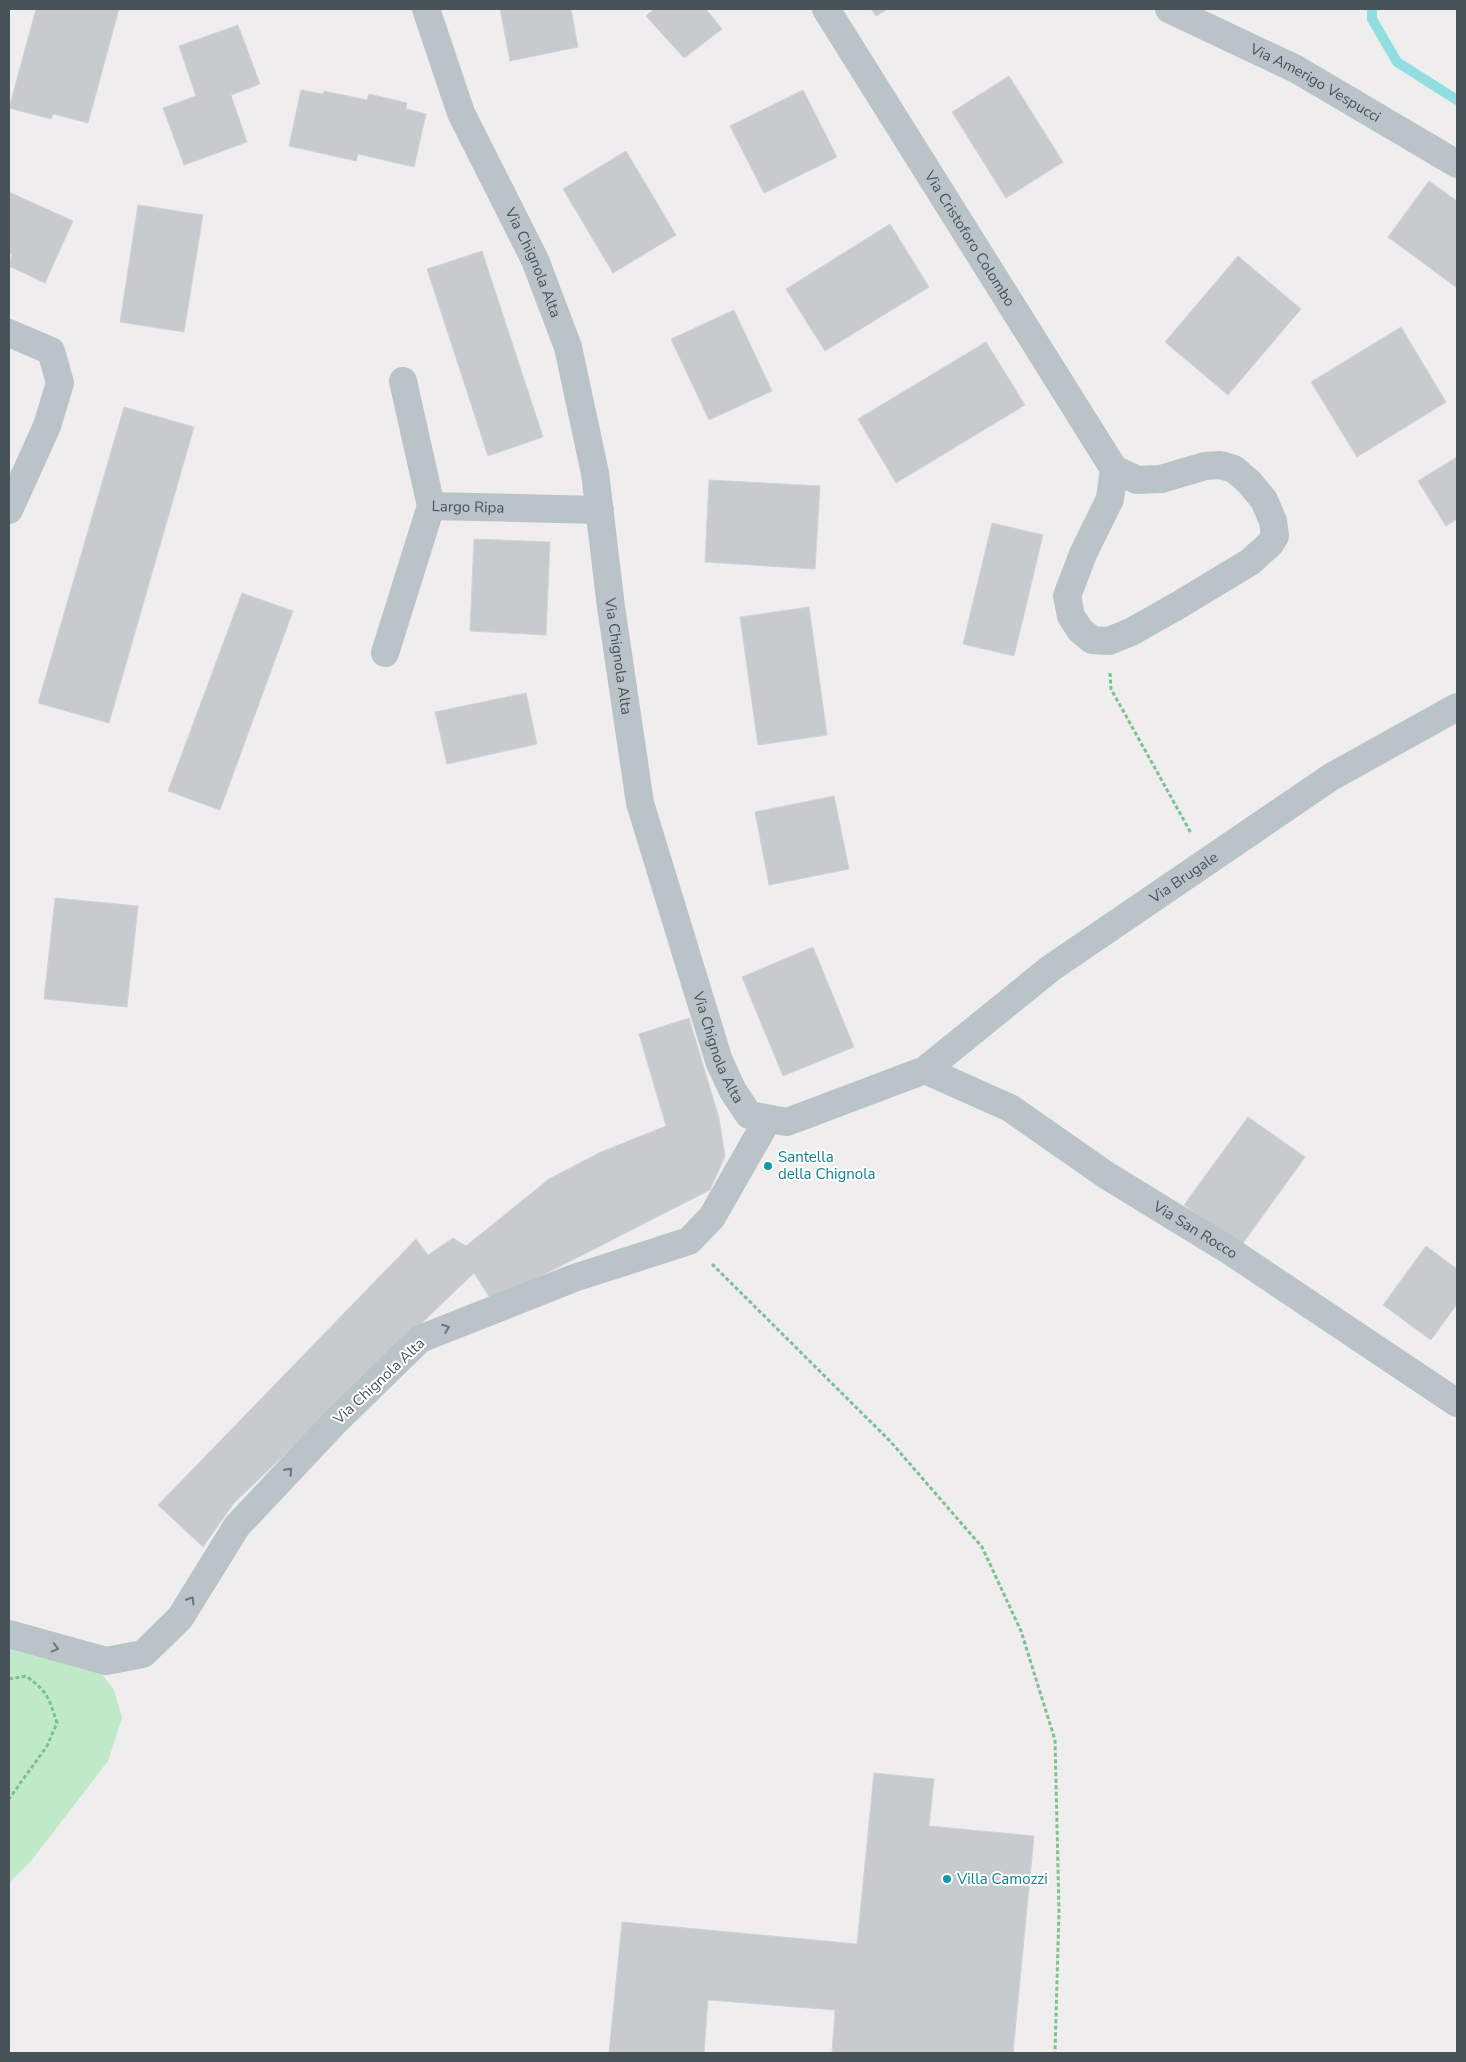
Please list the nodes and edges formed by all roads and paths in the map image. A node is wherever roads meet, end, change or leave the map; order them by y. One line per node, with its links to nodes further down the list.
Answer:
1 (426, 9): 10 (street, Via Chignola Alta)
2 (826, 9): 7 (street, Via Cristoforo Colombo)
3 (1169, 9): 4 (street, Via Amerigo Vespucci)
4 (1457, 164)
5 (9, 333): 9 (street)
6 (403, 381): 8 (street)
7 (1114, 469): 11 (street); 11 (street)
8 (431, 506): 10 (street, Largo Ripa); 12 (street, Largo Ripa)
9 (9, 510)
10 (600, 510): 16 (street, Via Chignola Alta)
11 (1109, 641): 14 (path)
12 (385, 653)
13 (1457, 707): 14 (street, Via Brugale)
14 (1208, 862): 15 (street, Via Brugale)
15 (925, 1070): 16 (street, Via Brugale); 18 (street, Via San Rocco)
16 (768, 1119): 17 (street, Via Chignola Alta)
17 (690, 1241): 19 (street, Via Chignola Alta, one-way to 17); 22 (path)
18 (1457, 1403)
19 (9, 1634)
20 (9, 1679): 21 (path)
21 (9, 1799)
22 (1055, 2053)

